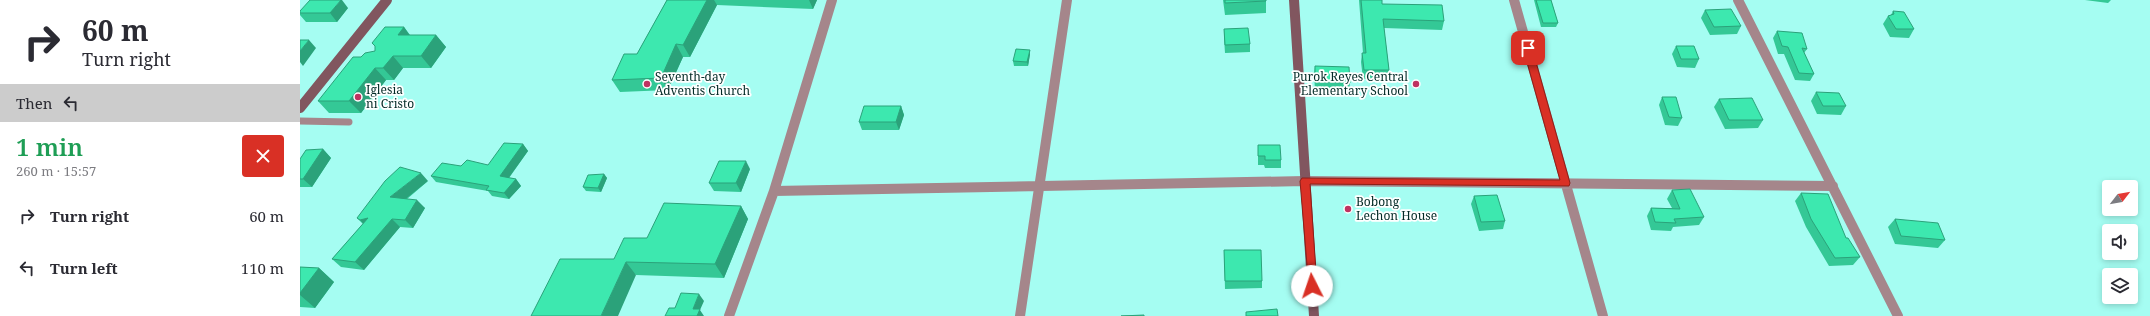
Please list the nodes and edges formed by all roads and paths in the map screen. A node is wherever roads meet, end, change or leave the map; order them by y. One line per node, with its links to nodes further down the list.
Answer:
1 (387, 0): 7 (main road)
2 (832, 0): 14 (street)
3 (1068, 0): 12 (street)
4 (1294, 0): 10 (main road)
5 (1514, 0): 11 (street)
6 (1738, 0): 13 (street)
7 (300, 108)
8 (300, 121): 9 (lane)
9 (349, 122)
10 (1305, 181): 11 (street); 12 (street); 17 (main road)
11 (1566, 183): 13 (street); 18 (street)
12 (1040, 186): 14 (street); 16 (street)
13 (1833, 186): 19 (street)
14 (774, 191): 15 (street)
15 (729, 316)
16 (1020, 316)
17 (1314, 316)
18 (1603, 316)
19 (1898, 316)

